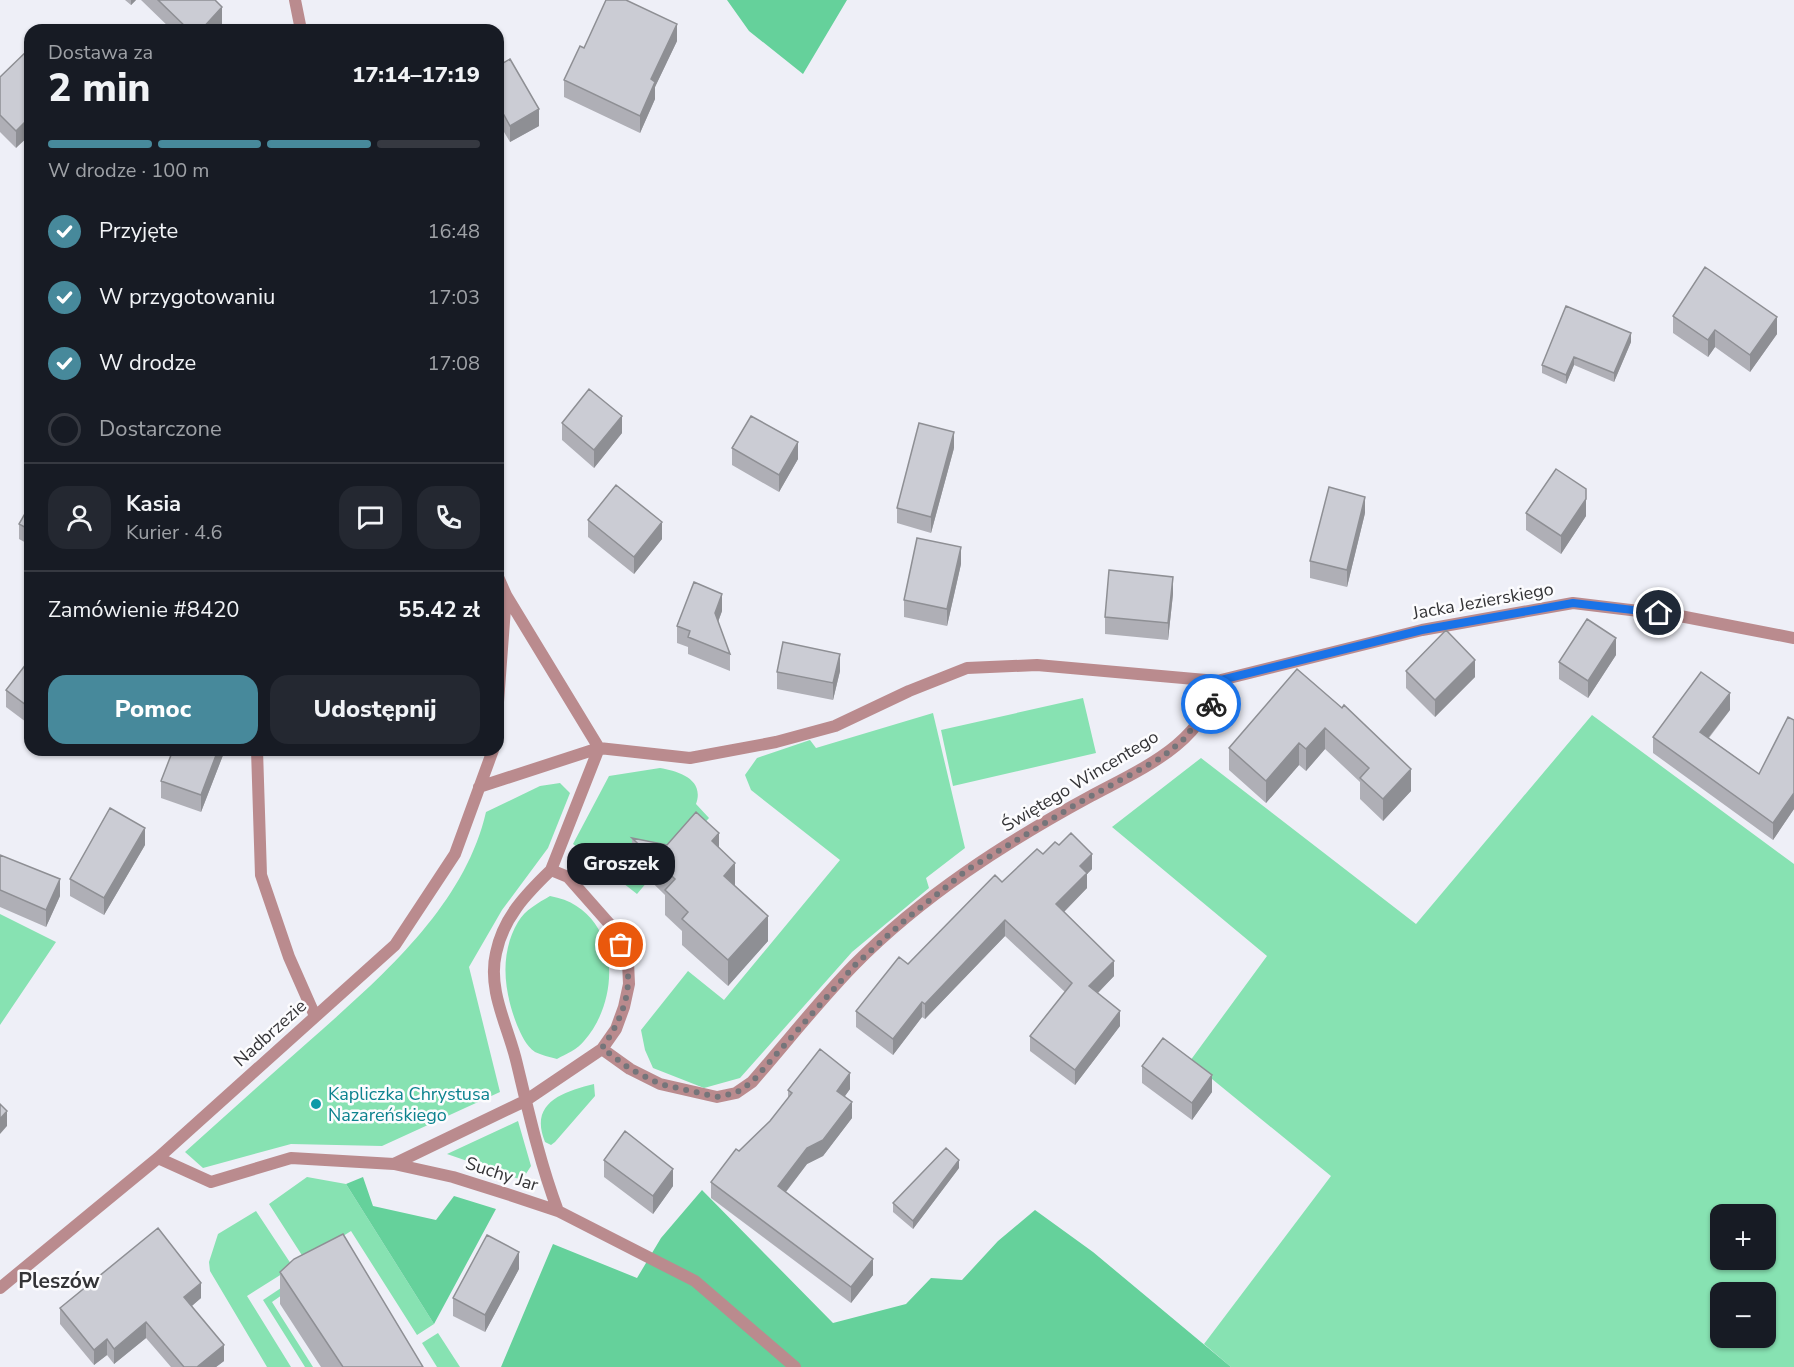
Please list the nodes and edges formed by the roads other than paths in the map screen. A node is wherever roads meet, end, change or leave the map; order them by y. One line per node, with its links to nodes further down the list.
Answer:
1 (295, 0): 2 (street)
2 (300, 24)
3 (504, 590): 4 (street)
4 (506, 595): 5 (street); 8 (street)
5 (504, 622)
6 (1794, 638): 7 (street, Jacka Jezierskiego)
7 (1217, 681): 8 (street, Jacka Jezierskiego); 14 (street, Świętego Wincentego)
8 (599, 748): 11 (street); 12 (street)
9 (257, 756): 13 (street)
10 (491, 756): 11 (street, Nadbrzezie)
11 (479, 787): 13 (street, Nadbrzezie)
12 (551, 870): 14 (street); 15 (street)
13 (315, 1016): 16 (street, Nadbrzezie)
14 (602, 1048): 15 (street)
15 (525, 1101): 17 (street); 18 (street)
16 (158, 1158): 17 (street, Suchy Jar); 19 (street, Nadbrzezie)
17 (394, 1164): 18 (street, Suchy Jar)
18 (558, 1210): 20 (street, Suchy Jar)
19 (0, 1288)
20 (795, 1367)

